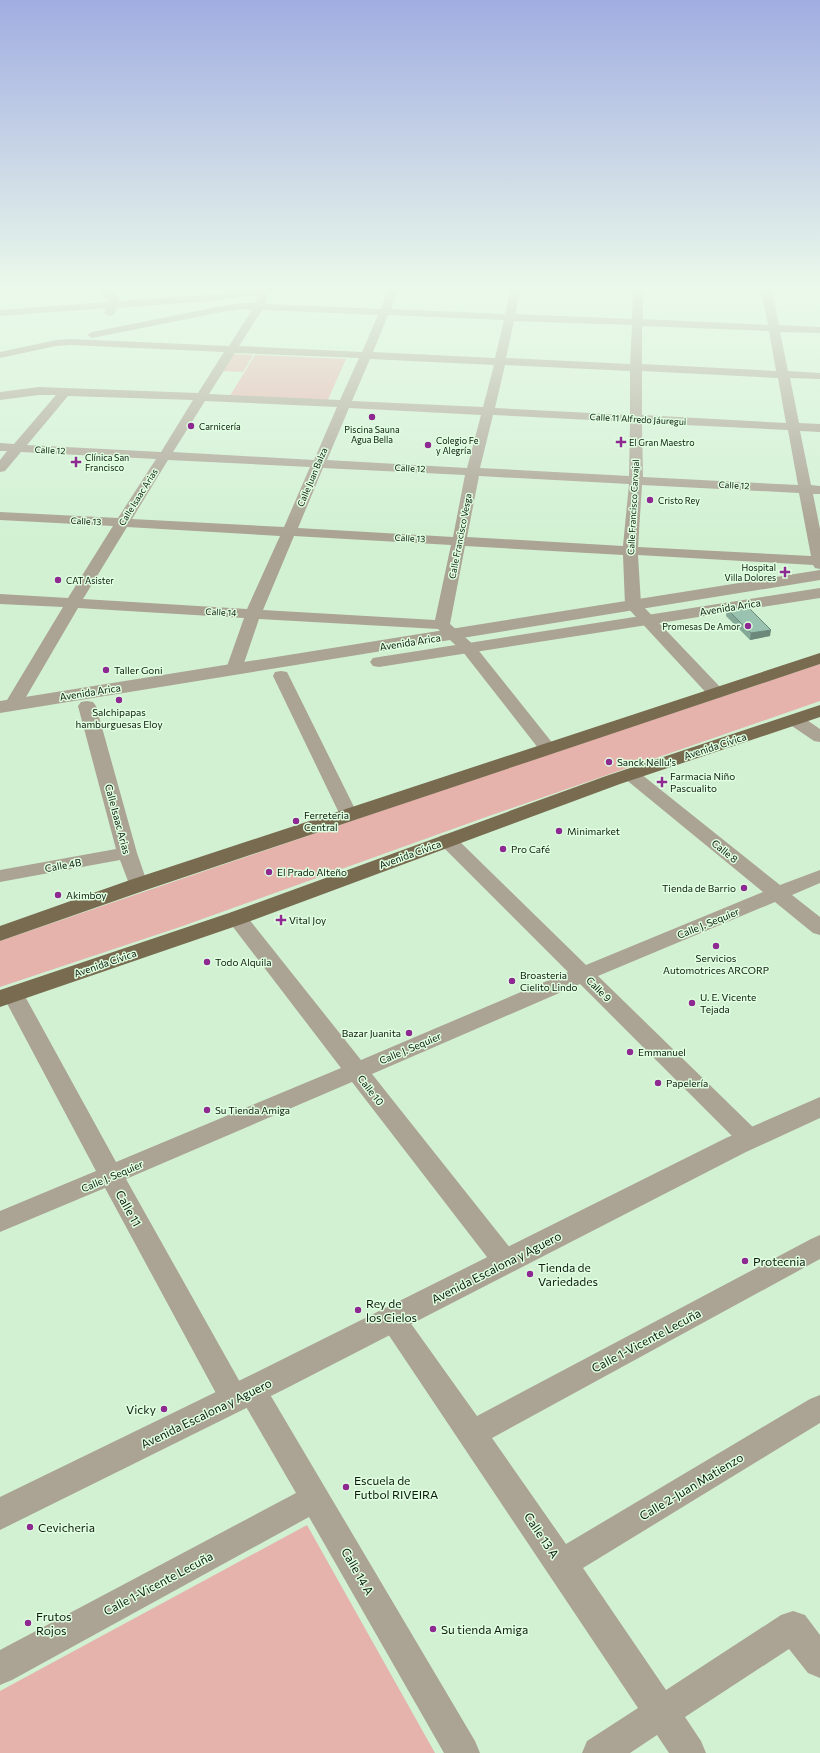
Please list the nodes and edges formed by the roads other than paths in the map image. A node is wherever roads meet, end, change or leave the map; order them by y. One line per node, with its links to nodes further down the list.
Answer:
1 (219, 369): 11 (street, Calle Isaac Arias)
2 (360, 369): 12 (street, Calle Juan Balza)
3 (498, 369): 13 (street, Calle Francisco Vesga)
4 (636, 369): 14 (street, Calle Francisco Carvajal)
5 (674, 369): 7 (street)
6 (782, 369): 7 (street)
7 (783, 374): 8 (street); 15 (street)
8 (820, 376)
9 (65, 392): 10 (street, Calle 11 Alfredo Jáuregui); 11 (street, Calle 11 Alfredo Jáuregui); 18 (street)
10 (2, 394)
11 (201, 397): 12 (street, Calle 11 Alfredo Jáuregui); 19 (street, Calle Isaac Arias)
12 (344, 404): 13 (street, Calle 11 Alfredo Jáuregui); 20 (street, Calle Juan Balza)
13 (487, 412): 14 (street, Calle 11 Alfredo Jáuregui); 22 (street, Calle Francisco Vesga)
14 (636, 419): 15 (street, Calle 11 Alfredo Jáuregui); 23 (street, Calle Francisco Carvajal)
15 (793, 427): 16 (street, Calle 11 Alfredo Jáuregui); 24 (street)
16 (820, 428)
17 (0, 447): 18 (street, Calle 12)
18 (18, 448): 19 (street, Calle 12); 21 (street)
19 (164, 456): 20 (street, Calle 12); 27 (street, Calle Isaac Arias)
20 (318, 463): 22 (street, Calle 12); 28 (street, Calle Juan Balza)
21 (0, 468)
22 (473, 471): 23 (street, Calle 12); 29 (street, Calle Francisco Vesga)
23 (636, 480): 24 (street, Calle 12); 30 (street, Calle Francisco Carvajal)
24 (805, 489): 25 (street, Calle 12); 31 (street)
25 (820, 490)
26 (0, 516): 27 (street, Calle 13)
27 (122, 523): 28 (street, Calle 13); 34 (street, Calle Isaac Arias)
28 (289, 532): 29 (street, Calle 13); 36 (street, Calle Juan Balza)
29 (458, 541): 30 (street, Calle 13); 38 (street, Calle Francisco Vesga)
30 (630, 551): 31 (street, Calle 13); 35 (street, Calle Francisco Carvajal)
31 (820, 567): 35 (street, Avenida Arica)
32 (820, 593): 37 (street, Avenida Arica)
33 (0, 599): 34 (street, Calle 14)
34 (72, 603): 36 (street, Calle 14); 44 (street, Calle Isaac Arias)
35 (633, 606): 37 (street); 38 (street, Avenida Arica)
36 (253, 614): 38 (street, Calle 14); 41 (street, Calle Juan Balza)
37 (647, 620): 39 (street, Avenida Arica); 43 (street)
38 (448, 630): 39 (street); 41 (street, Avenida Arica)
39 (469, 649): 42 (street, Avenida Arica); 50 (street)
40 (820, 658): 43 (main road)
41 (234, 669): 44 (street, Avenida Arica)
42 (281, 676): 45 (street, Avenida Arica); 52 (street)
43 (716, 693): 50 (main road)
44 (6, 706)
45 (88, 706): 47 (street, Avenida Arica); 54 (street, Calle Isaac Arias)
46 (820, 711): 48 (main road, Avenida Cívica)
47 (0, 720)
48 (795, 720): 49 (street); 51 (main road, Avenida Cívica)
49 (820, 737)
50 (548, 749): 52 (main road)
51 (630, 774): 53 (main road, Avenida Cívica); 58 (street, Calle 8)
52 (349, 815): 57 (main road)
53 (447, 840): 59 (main road, Avenida Cívica); 62 (street, Calle 9)
54 (127, 853): 55 (street, Calle 4B); 57 (street, Calle Isaac Arias)
55 (0, 876)
56 (820, 876): 58 (street, Calle J. Sequier)
57 (138, 885): 61 (main road)
58 (779, 894): 60 (street, Calle 8); 62 (street, Calle J. Sequier)
59 (237, 918): 63 (main road, Avenida Cívica); 64 (street, Calle 10)
60 (820, 928)
61 (0, 934)
62 (584, 974): 64 (street, Calle J. Sequier); 66 (street, Calle 9)
63 (7, 996): 67 (street, Calle 11)
64 (356, 1071): 67 (street, Calle J. Sequier); 70 (street, Calle 10)
65 (820, 1107): 66 (street, Avenida Escalona y Aguero)
66 (750, 1139): 70 (street, Avenida Escalona y Aguero)
67 (111, 1176): 68 (street, Calle J. Sequier); 72 (street, Calle 11)
68 (0, 1222)
69 (820, 1246): 74 (street, Calle 1-Vicente Lecuña)
70 (506, 1262): 71 (street, Avenida Escalona y Aguero)
71 (392, 1319): 72 (street, Avenida Escalona y Aguero); 74 (street, Calle 13 A)
72 (243, 1394): 75 (street, Calle 14 A); 76 (street, Avenida Escalona y Aguero)
73 (820, 1408): 77 (street, Calle 2-Juan Matienzo)
74 (472, 1434): 77 (street, Calle 13 A)
75 (316, 1498): 79 (street, Calle 1-Vicente Lecuña); 81 (street, Calle 14 A)
76 (0, 1514)
77 (561, 1564): 80 (street, Calle 13 A)
78 (820, 1661): 80 (street)
79 (0, 1668)
80 (662, 1712): 82 (street); 83 (street, Calle 13 A)
81 (463, 1753)
82 (599, 1753)
83 (689, 1753)

